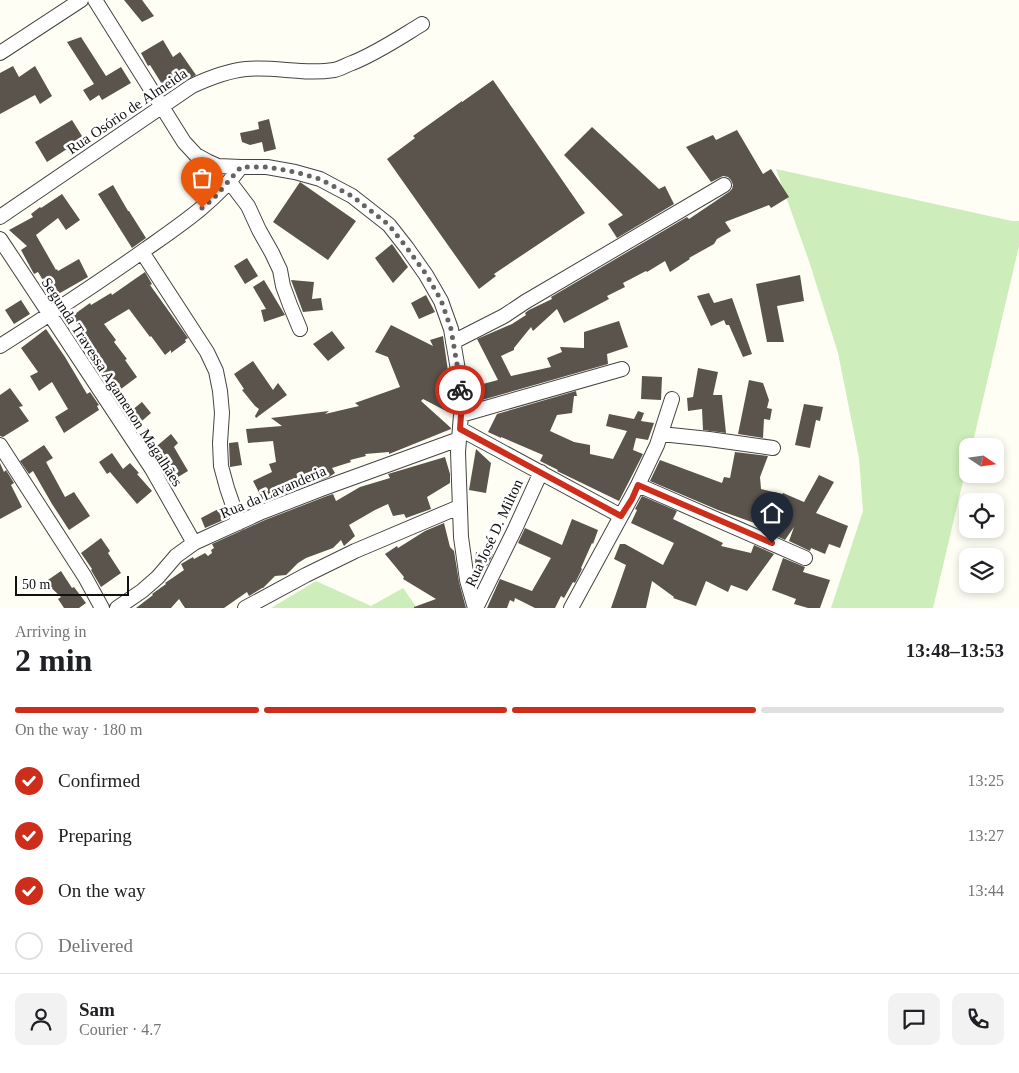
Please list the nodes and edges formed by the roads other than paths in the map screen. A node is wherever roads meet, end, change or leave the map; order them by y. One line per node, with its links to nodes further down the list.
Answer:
1 (81, 0): 4 (street)
2 (96, 0): 5 (street)
3 (422, 24): 5 (street, Rua Osório de Almeida)
4 (0, 53)
5 (161, 106): 6 (street); 9 (street, Rua Osório de Almeida)
6 (241, 167): 7 (street); 14 (street)
7 (229, 182): 11 (street); 13 (street)
8 (724, 185): 14 (street)
9 (0, 216)
10 (0, 239): 12 (street, Segunda Travessa Agamenon Magalhães)
11 (142, 252): 12 (street); 26 (street)
12 (50, 314): 15 (street); 27 (street, Segunda Travessa Agamenon Magalhães)
13 (300, 329)
14 (453, 342): 18 (street)
15 (0, 346)
16 (622, 369): 18 (street, Rua da Lavanderia)
17 (672, 399): 19 (street)
18 (460, 428): 22 (street); 24 (street); 26 (street, Rua da Lavanderia)
19 (661, 434): 21 (street); 23 (street)
20 (0, 445): 29 (street)
21 (773, 448)
22 (540, 472): 25 (street); 32 (street, Rua José D. Milton)
23 (638, 485): 25 (street); 28 (street)
24 (459, 507): 31 (street); 32 (street)
25 (621, 516): 33 (street)
26 (239, 523): 27 (street, Rua da Lavanderia)
27 (194, 544): 30 (street, Rua da Lavanderia)
28 (805, 558)
29 (102, 608)
30 (117, 608)
31 (245, 608)
32 (476, 608)
33 (571, 608)

